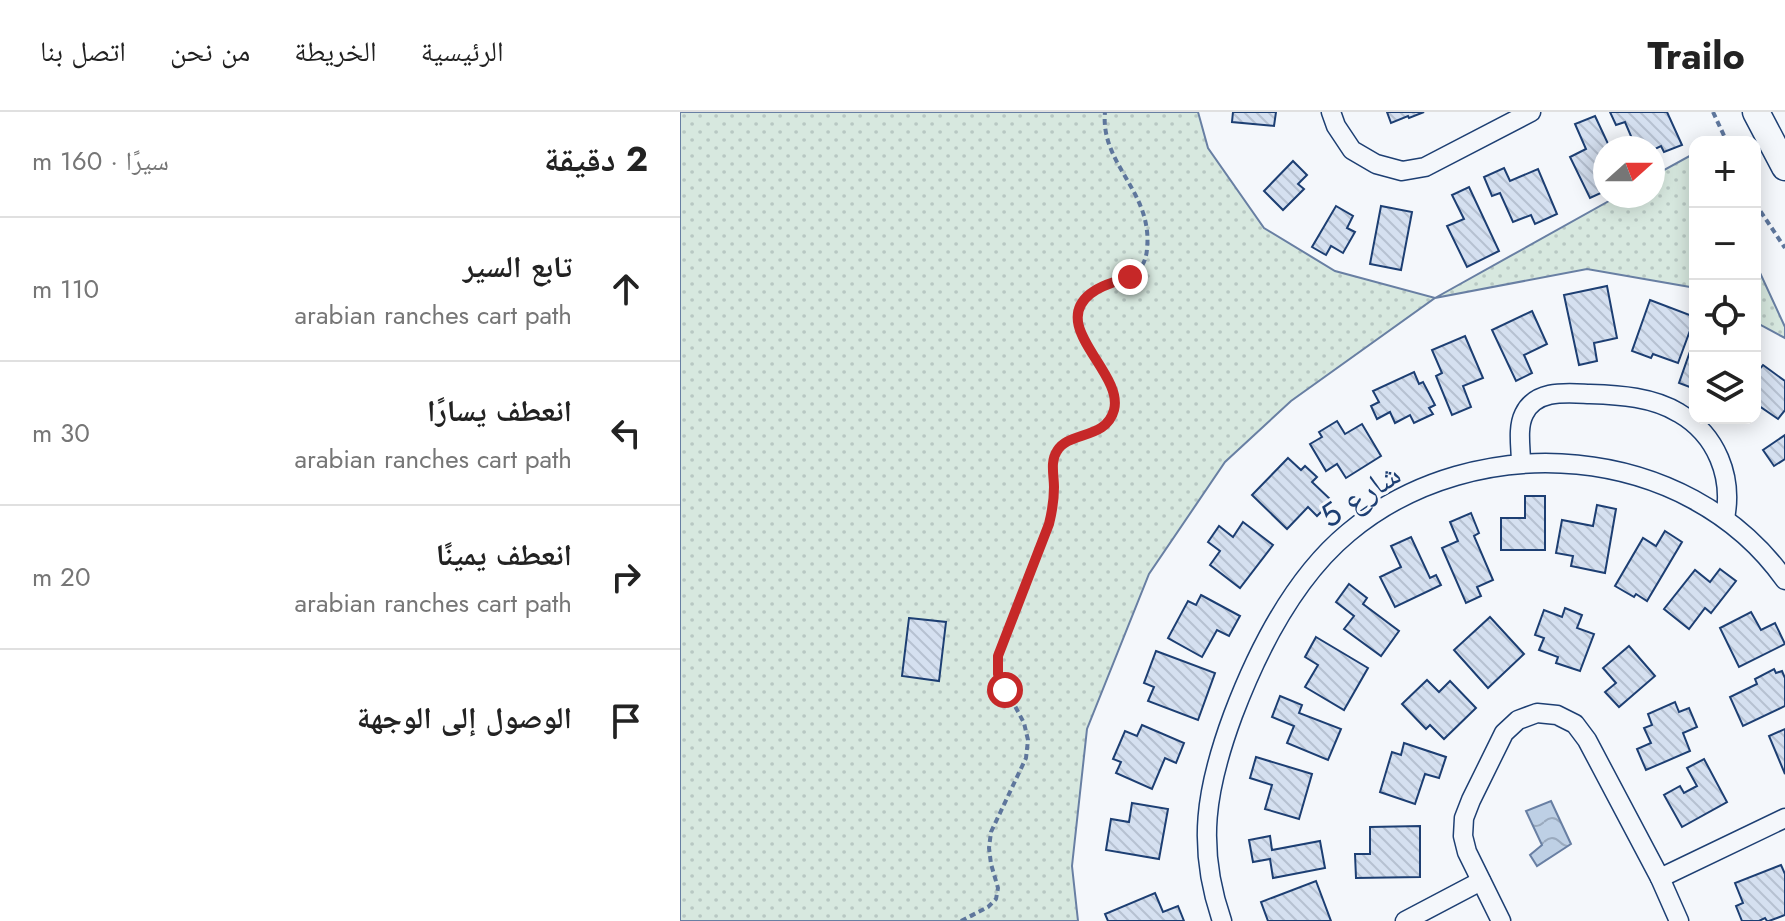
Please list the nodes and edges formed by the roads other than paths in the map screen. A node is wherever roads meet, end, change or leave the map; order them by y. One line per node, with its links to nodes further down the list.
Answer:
1 (1331, 112): 2 (street)
2 (1531, 112)
3 (1756, 112): 4 (main road)
4 (1785, 167)
5 (1521, 463): 6 (street, شارع 5); 6 (street); 11 (street, شارع 5)
6 (1725, 518): 7 (street, شارع 5)
7 (1785, 580)
8 (1785, 818): 9 (street)
9 (1660, 878): 10 (street); 14 (street)
10 (1481, 881): 12 (street); 13 (street)
11 (1222, 921)
12 (1405, 921)
13 (1501, 921)
14 (1679, 921)

